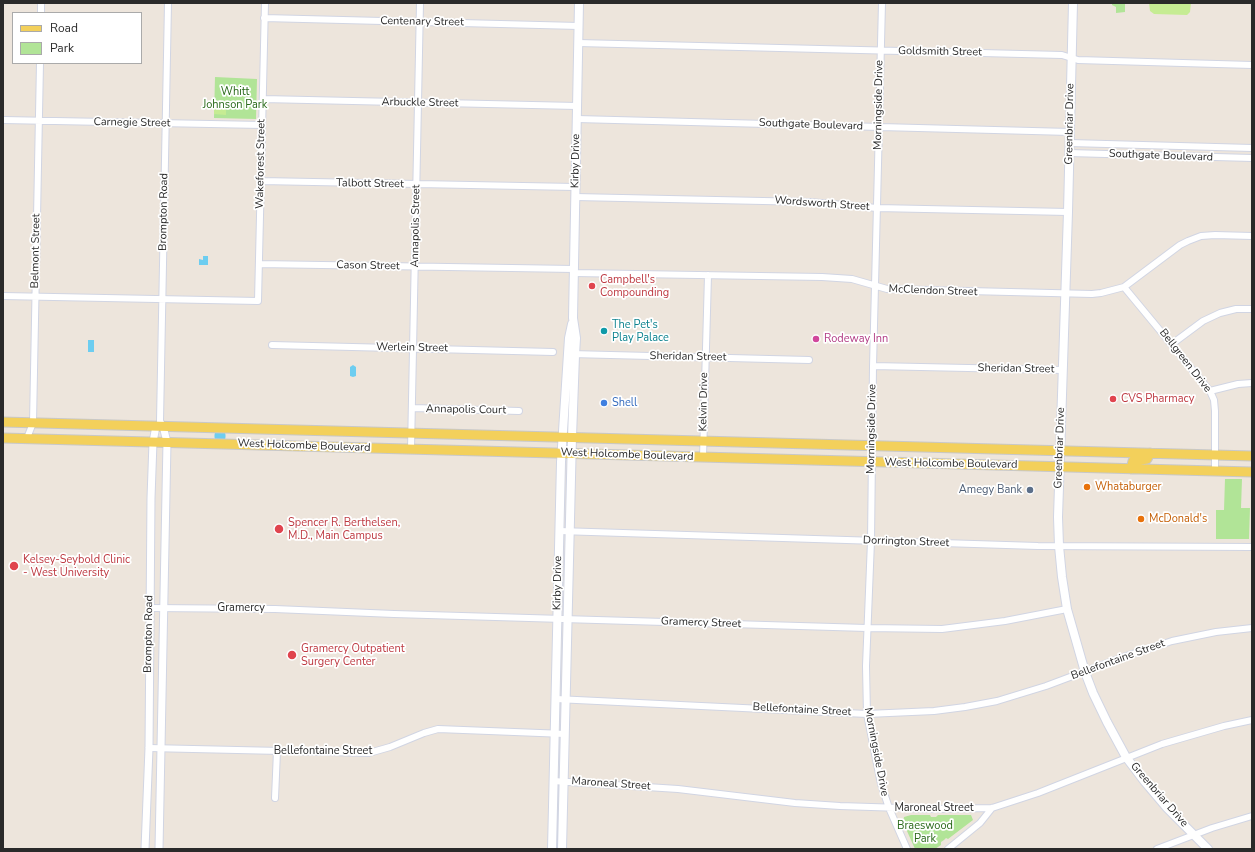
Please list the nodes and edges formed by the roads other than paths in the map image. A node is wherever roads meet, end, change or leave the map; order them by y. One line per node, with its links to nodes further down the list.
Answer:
1 (168, 3): 21 (street, Brompton Road)
2 (265, 3): 7 (street, Wakeforest Street)
3 (420, 3): 8 (street, Annapolis Street)
4 (579, 3): 9 (main road, Kirby Drive)
5 (882, 3): 11 (street, Morningside Drive)
6 (1073, 3): 12 (main road, Greenbriar Drive)
7 (264, 18): 8 (street, Centenary Street); 15 (street, Wakeforest Street)
8 (420, 22): 9 (street, Centenary Street); 16 (street, Annapolis Street)
9 (579, 26): 10 (main road, Kirby Drive)
10 (578, 43): 11 (street, Goldsmith Street); 17 (main road, Kirby Drive)
11 (880, 51): 12 (street, Goldsmith Street); 23 (street, Morningside Drive)
12 (1071, 58): 14 (street, Goldsmith Street); 24 (main road, Greenbriar Drive)
13 (40, 64): 20 (street, Belmont Street)
14 (1252, 65)
15 (263, 99): 16 (street, Arbuckle Street); 22 (street, Wakeforest Street)
16 (418, 103): 17 (street, Arbuckle Street); 30 (street, Annapolis Street)
17 (577, 106): 18 (main road, Kirby Drive)
18 (577, 119): 23 (street, Southgate Boulevard); 31 (main road, Kirby Drive)
19 (3, 120): 20 (street, Carnegie Street)
20 (39, 121): 21 (street, Carnegie Street); 44 (street, Belmont Street)
21 (166, 123): 22 (street, Carnegie Street); 45 (street, Brompton Road)
22 (262, 125): 29 (street, Wakeforest Street)
23 (879, 127): 24 (street, Southgate Boulevard); 33 (street, Morningside Drive)
24 (1070, 132): 25 (main road, Greenbriar Drive)
25 (1070, 143): 26 (street, Southgate Boulevard); 27 (main road, Greenbriar Drive)
26 (1252, 148)
27 (1069, 153): 28 (street, Southgate Boulevard); 34 (main road, Greenbriar Drive)
28 (1252, 158)
29 (261, 181): 30 (street, Talbott Street); 36 (street, Wakeforest Street)
30 (417, 184): 31 (street, Talbott Street); 37 (street, Annapolis Street)
31 (576, 187): 32 (main road, Kirby Drive)
32 (575, 197): 33 (street, Wordsworth Street); 38 (main road, Kirby Drive)
33 (877, 208): 34 (street, Wordsworth Street); 40 (street, Morningside Drive)
34 (1068, 212): 42 (main road, Greenbriar Drive)
35 (1252, 236): 41 (street, McClendon Street)
36 (259, 264): 37 (street, Cason Street); 45 (street, Wakeforest Street)
37 (415, 266): 38 (street, Cason Street); 49 (street, Annapolis Street)
38 (574, 271): 39 (street, McClendon Street); 51 (main road, Kirby Drive)
39 (708, 275): 40 (street, McClendon Street); 52 (street, Kelvin Drive)
40 (876, 287): 42 (street, McClendon Street); 54 (street, Morningside Drive)
41 (1124, 287): 42 (street, McClendon Street); 47 (street, Bellgreen Drive)
42 (1065, 294): 55 (main road, Greenbriar Drive)
43 (3, 296): 44 (street)
44 (35, 297): 45 (street); 61 (street, Belmont Street)
45 (162, 299): 62 (street, Brompton Road)
46 (1252, 309): 47 (street)
47 (1172, 344): 57 (street, Bellgreen Drive)
48 (272, 345): 49 (street, Werlein Street)
49 (414, 348): 50 (street, Werlein Street); 58 (street, Annapolis Street)
50 (553, 352)
51 (572, 354): 52 (street, Sheridan Street); 64 (main road, Kirby Drive)
52 (705, 358): 53 (street, Sheridan Street); 67 (street, Kelvin Drive)
53 (809, 360)
54 (873, 366): 55 (street, Sheridan Street); 70 (street, Morningside Drive)
55 (1063, 370): 72 (main road, Greenbriar Drive)
56 (1252, 382): 57 (street)
57 (1210, 391): 76 (street, Bellgreen Drive)
58 (412, 408): 59 (street, Annapolis Court); 63 (street, Annapolis Street)
59 (519, 411)
60 (3, 422): 61 (main road, West Holcombe Boulevard)
61 (33, 423): 62 (main road, West Holcombe Boulevard); 66 (street, Belmont Street)
62 (160, 425): 63 (main road, West Holcombe Boulevard); 68 (street, Brompton Road); 69 (street, Brompton Road)
63 (412, 433): 64 (main road, West Holcombe Boulevard); 71 (street, Annapolis Street)
64 (568, 437): 67 (main road, West Holcombe Boulevard); 73 (main road, Kirby Drive); 74 (main road, Kirby Drive)
65 (3, 438): 66 (main road, West Holcombe Boulevard)
66 (27, 438): 68 (main road, West Holcombe Boulevard)
67 (703, 441): 70 (main road, West Holcombe Boulevard); 78 (street, Kelvin Drive)
68 (153, 442): 69 (main road, West Holcombe Boulevard); 86 (street, Brompton Road)
69 (167, 442): 71 (main road, West Holcombe Boulevard); 87 (street, Brompton Road)
70 (872, 446): 72 (main road, West Holcombe Boulevard); 79 (street, Morningside Drive)
71 (411, 449): 73 (main road, West Holcombe Boulevard)
72 (1060, 451): 75 (main road, West Holcombe Boulevard); 80 (main road, Greenbriar Drive)
73 (562, 453): 74 (main road, West Holcombe Boulevard); 84 (main road, Kirby Drive)
74 (572, 453): 78 (main road, West Holcombe Boulevard); 85 (main road, Kirby Drive)
75 (1150, 453): 76 (main road, West Holcombe Boulevard); 81 (main road)
76 (1215, 455): 77 (main road, West Holcombe Boulevard); 82 (street, Bellgreen Drive)
77 (1252, 456)
78 (703, 457): 79 (main road, West Holcombe Boulevard)
79 (872, 462): 80 (main road, West Holcombe Boulevard); 88 (street, Morningside Drive)
80 (1060, 466): 81 (main road, West Holcombe Boulevard); 89 (main road, Greenbriar Drive)
81 (1131, 469): 82 (main road, West Holcombe Boulevard)
82 (1215, 471): 83 (main road, West Holcombe Boulevard)
83 (1252, 472)
84 (559, 531): 85 (street, Dorrington Street); 95 (main road, Kirby Drive)
85 (570, 531): 88 (street, Dorrington Street); 96 (main road, Kirby Drive)
86 (150, 539): 87 (street); 91 (street, Brompton Road)
87 (165, 540): 92 (street, Brompton Road)
88 (872, 541): 89 (street, Dorrington Street); 97 (street, Morningside Drive)
89 (1059, 546): 90 (street, Dorrington Street); 93 (main road, Greenbriar Drive)
90 (1252, 547)
91 (150, 608): 92 (street, Gramercy); 106 (street, Brompton Road)
92 (163, 608): 94 (street, Gramercy); 107 (street, Brompton Road)
93 (1067, 609): 97 (street, Gramercy Street); 99 (main road, Greenbriar Drive)
94 (333, 610): 95 (street, Gramercy Street)
95 (557, 618): 96 (street, Gramercy Street); 100 (main road, Kirby Drive)
96 (568, 618): 97 (street, Gramercy Street); 101 (main road, Kirby Drive)
97 (867, 628): 102 (street, Morningside Drive)
98 (1252, 628): 99 (street, Bellefontaine Street)
99 (1085, 672): 102 (street, Bellefontaine Street); 109 (main road, Greenbriar Drive)
100 (556, 699): 101 (street, Bellefontaine Street); 104 (main road, Kirby Drive)
101 (566, 699): 102 (street, Bellefontaine Street); 105 (main road, Kirby Drive)
102 (867, 714): 113 (street, Morningside Drive)
103 (1252, 720): 109 (street, Maroneal Street)
104 (555, 734): 105 (street, Bellefontaine Street); 108 (street, Bellefontaine Street); 110 (main road, Kirby Drive)
105 (565, 734): 111 (main road, Kirby Drive)
106 (149, 748): 107 (street, Bellefontaine Street); 117 (street, Brompton Road)
107 (160, 748): 108 (street, Bellefontaine Street); 118 (street, Brompton Road)
108 (277, 751): 112 (street)
109 (1126, 757): 114 (street, Maroneal Street); 116 (main road, Greenbriar Drive)
110 (553, 781): 111 (street, Maroneal Street); 119 (main road, Kirby Drive)
111 (564, 781): 113 (street, Maroneal Street); 120 (main road, Kirby Drive)
112 (275, 798)
113 (888, 808): 114 (street, Maroneal Street); 121 (street, Morningside Drive)
114 (992, 808): 122 (street)
115 (1252, 816): 116 (street)
116 (1193, 835): 123 (street); 124 (main road, Greenbriar Drive)
117 (145, 849)
118 (159, 849)
119 (552, 849)
120 (562, 849)
121 (907, 849)
122 (948, 849)
123 (1157, 849)
124 (1208, 849)

